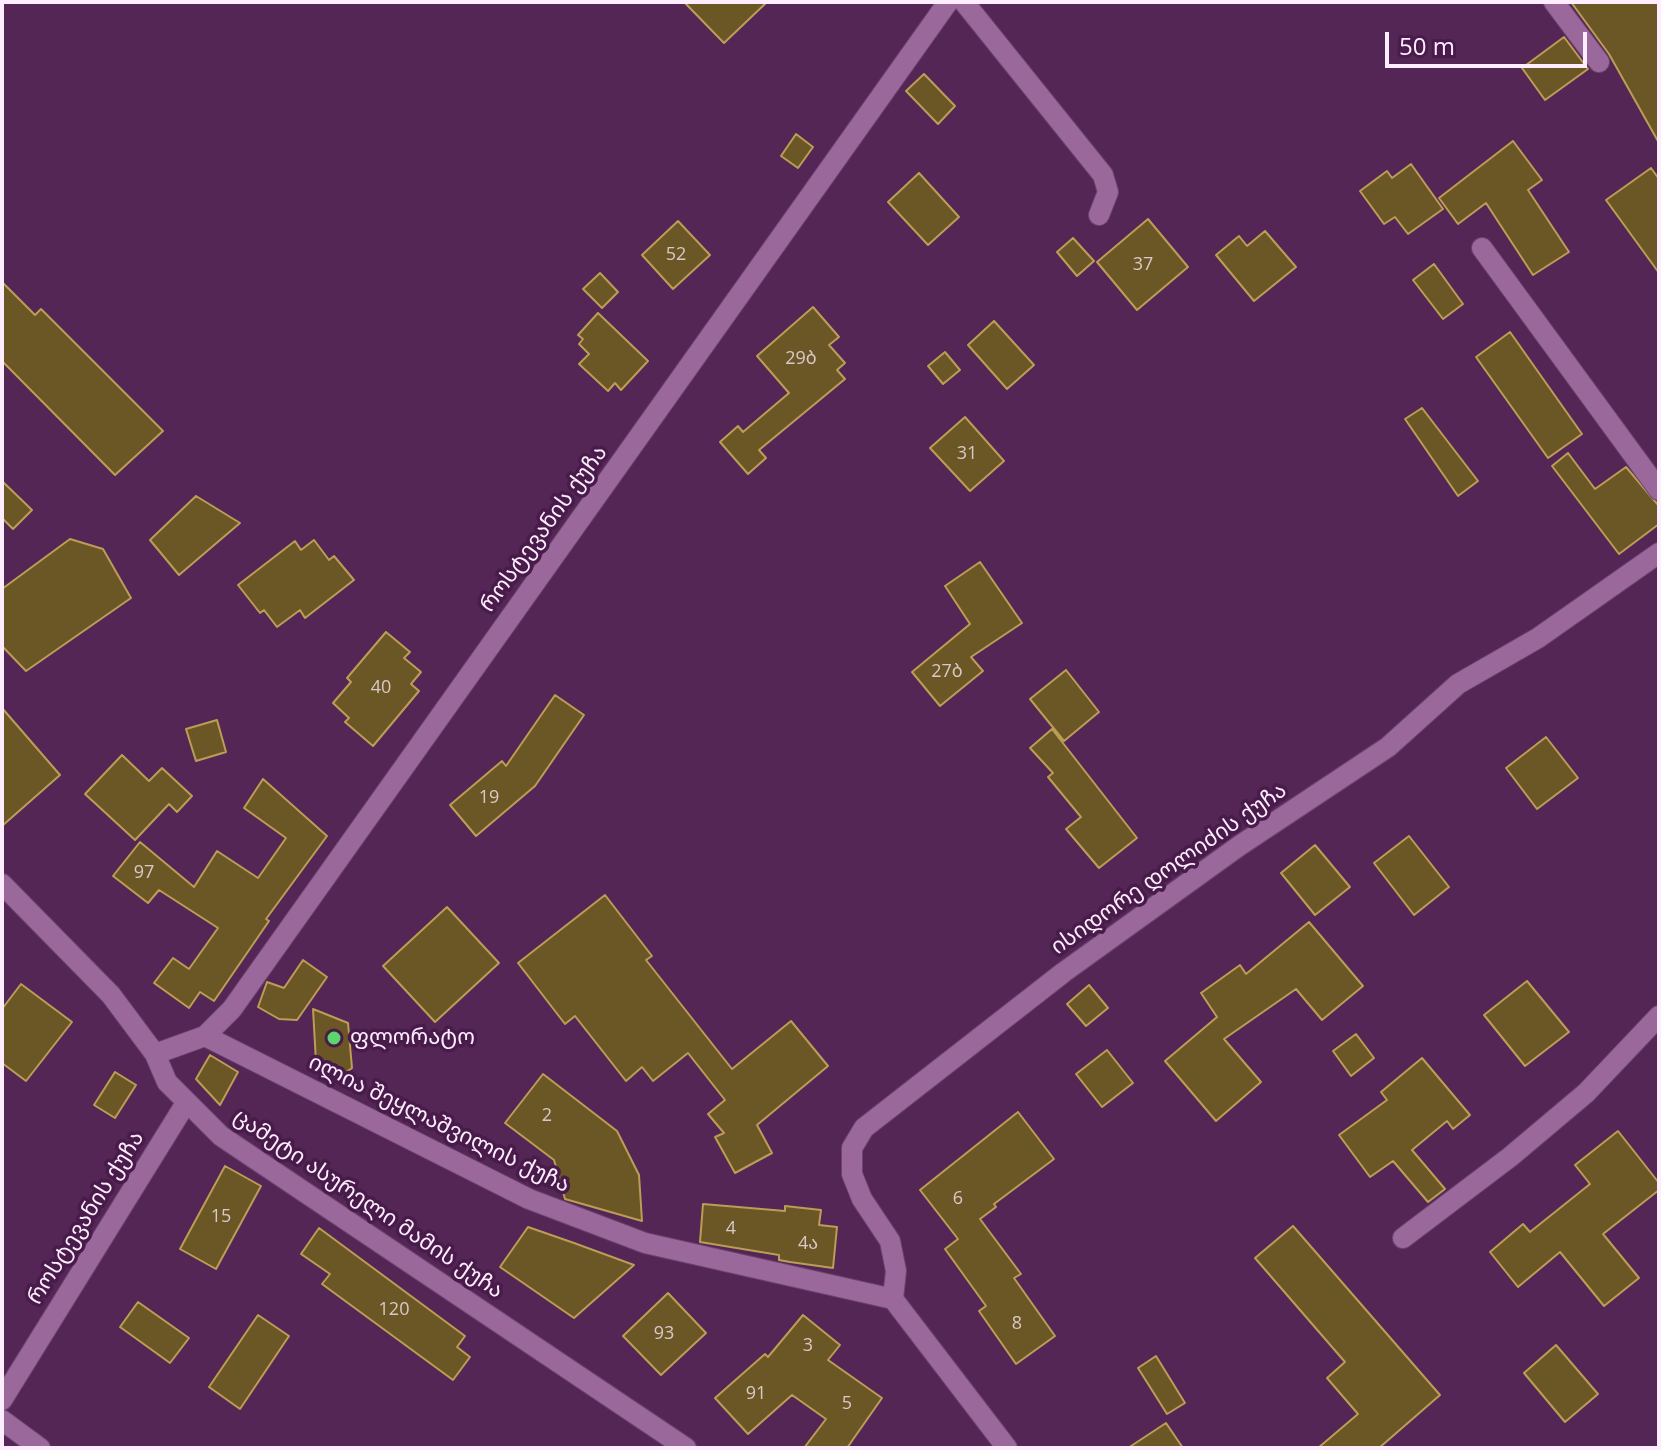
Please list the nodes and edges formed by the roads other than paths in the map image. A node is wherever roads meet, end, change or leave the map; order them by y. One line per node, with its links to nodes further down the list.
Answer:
1 (948, 2): 11 (street, როსტევანის ქუჩა)
2 (964, 2): 5 (street)
3 (1554, 2): 4 (street)
4 (1599, 62)
5 (1099, 215)
6 (1482, 248): 7 (street)
7 (1659, 490)
8 (1659, 553): 15 (street, ისიდორე დოლიძის ქუჩა)
9 (2, 884): 12 (street, ცამეტი ასურელი მამის ქუჩა)
10 (1659, 1016): 14 (street)
11 (205, 1036): 12 (street, როსტევანის ქუჩა); 15 (street, ილია შეყლაშვილის ქუჩა)
12 (155, 1054): 13 (street, ცამეტი ასურელი მამის ქუჩა)
13 (186, 1103): 16 (street, როსტევანის ქუჩა); 19 (street, ცამეტი ასურელი მამის ქუჩა)
14 (1403, 1238)
15 (893, 1299): 20 (street)
16 (2, 1400)
17 (2, 1420): 18 (street)
18 (40, 1448)
19 (686, 1448)
20 (1007, 1448)

